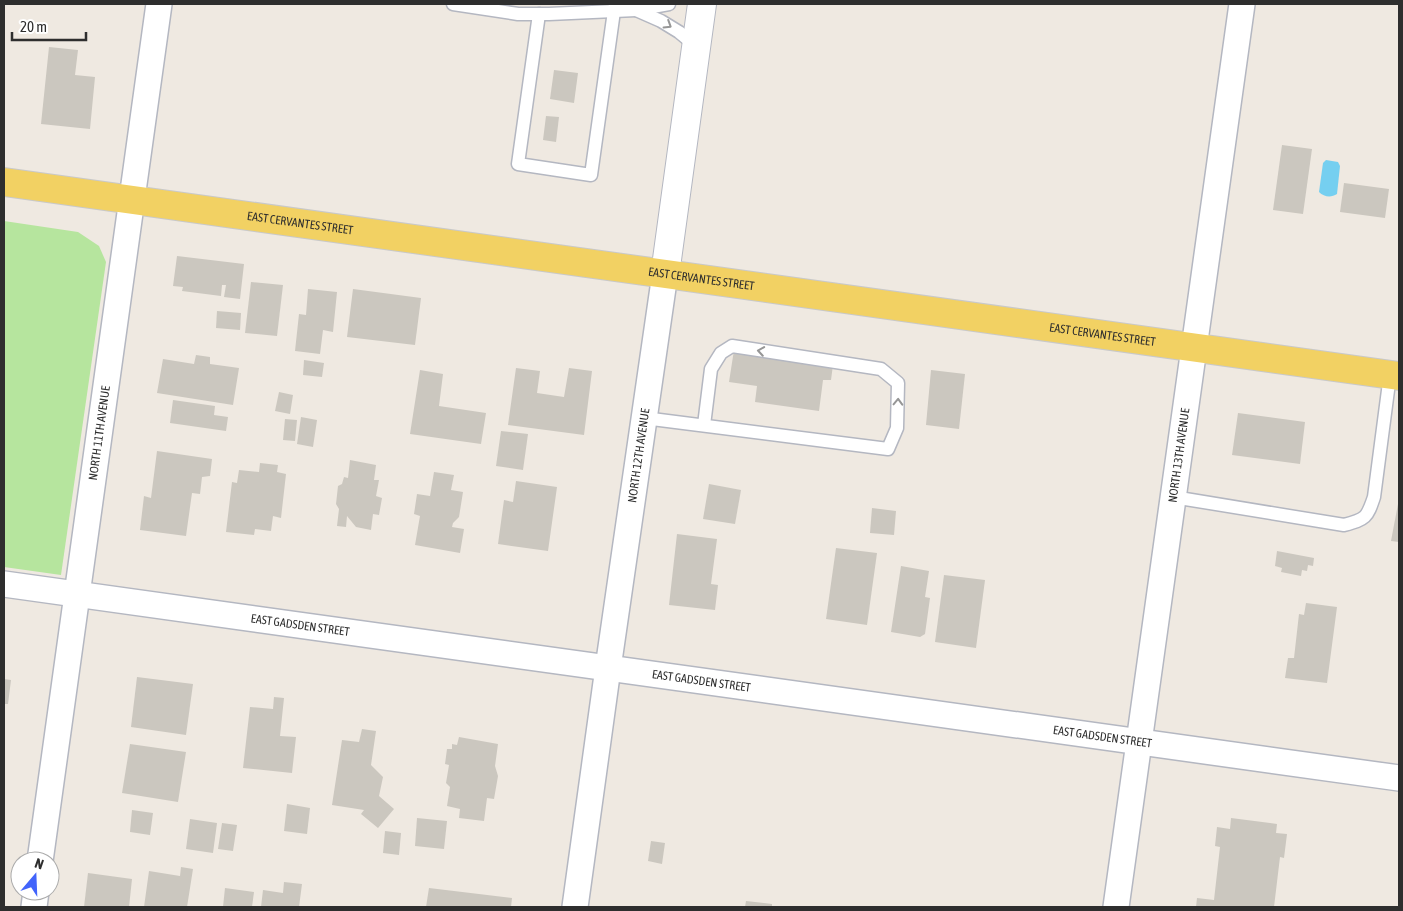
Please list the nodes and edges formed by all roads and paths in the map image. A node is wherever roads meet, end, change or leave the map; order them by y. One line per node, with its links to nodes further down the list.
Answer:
1 (159, 4): 11 (street, NORTH 11TH AVENUE)
2 (453, 4): 8 (lane)
3 (668, 4): 7 (lane)
4 (702, 4): 9 (street, NORTH 12TH AVENUE)
5 (1242, 4): 13 (street, NORTH 13TH AVENUE)
6 (615, 8): 7 (lane); 8 (lane); 8 (lane)
7 (636, 10): 9 (lane, one-way to 9)
8 (538, 14)
9 (696, 46): 12 (street, NORTH 12TH AVENUE)
10 (4, 182): 11 (main road, EAST CERVANTES STREET)
11 (131, 200): 12 (main road, EAST CERVANTES STREET); 19 (street, NORTH 11TH AVENUE)
12 (665, 274): 13 (main road, EAST CERVANTES STREET); 15 (street, NORTH 12TH AVENUE)
13 (1194, 348): 14 (main road, EAST CERVANTES STREET); 17 (street, NORTH 13TH AVENUE)
14 (1394, 375): 17 (lane)
15 (644, 418): 16 (lane); 20 (street, NORTH 12TH AVENUE)
16 (704, 425): 16 (lane, one-way to 16)
17 (1173, 497): 21 (street, NORTH 13TH AVENUE)
18 (4, 584): 19 (street, EAST GADSDEN STREET)
19 (76, 594): 20 (street, EAST GADSDEN STREET); 23 (street, NORTH 11TH AVENUE)
20 (608, 668): 21 (street, EAST GADSDEN STREET); 24 (street, NORTH 12TH AVENUE)
21 (1139, 742): 22 (street, EAST GADSDEN STREET); 25 (street, NORTH 13TH AVENUE)
22 (1399, 778)
23 (41, 851)
24 (575, 907)
25 (1116, 907)

